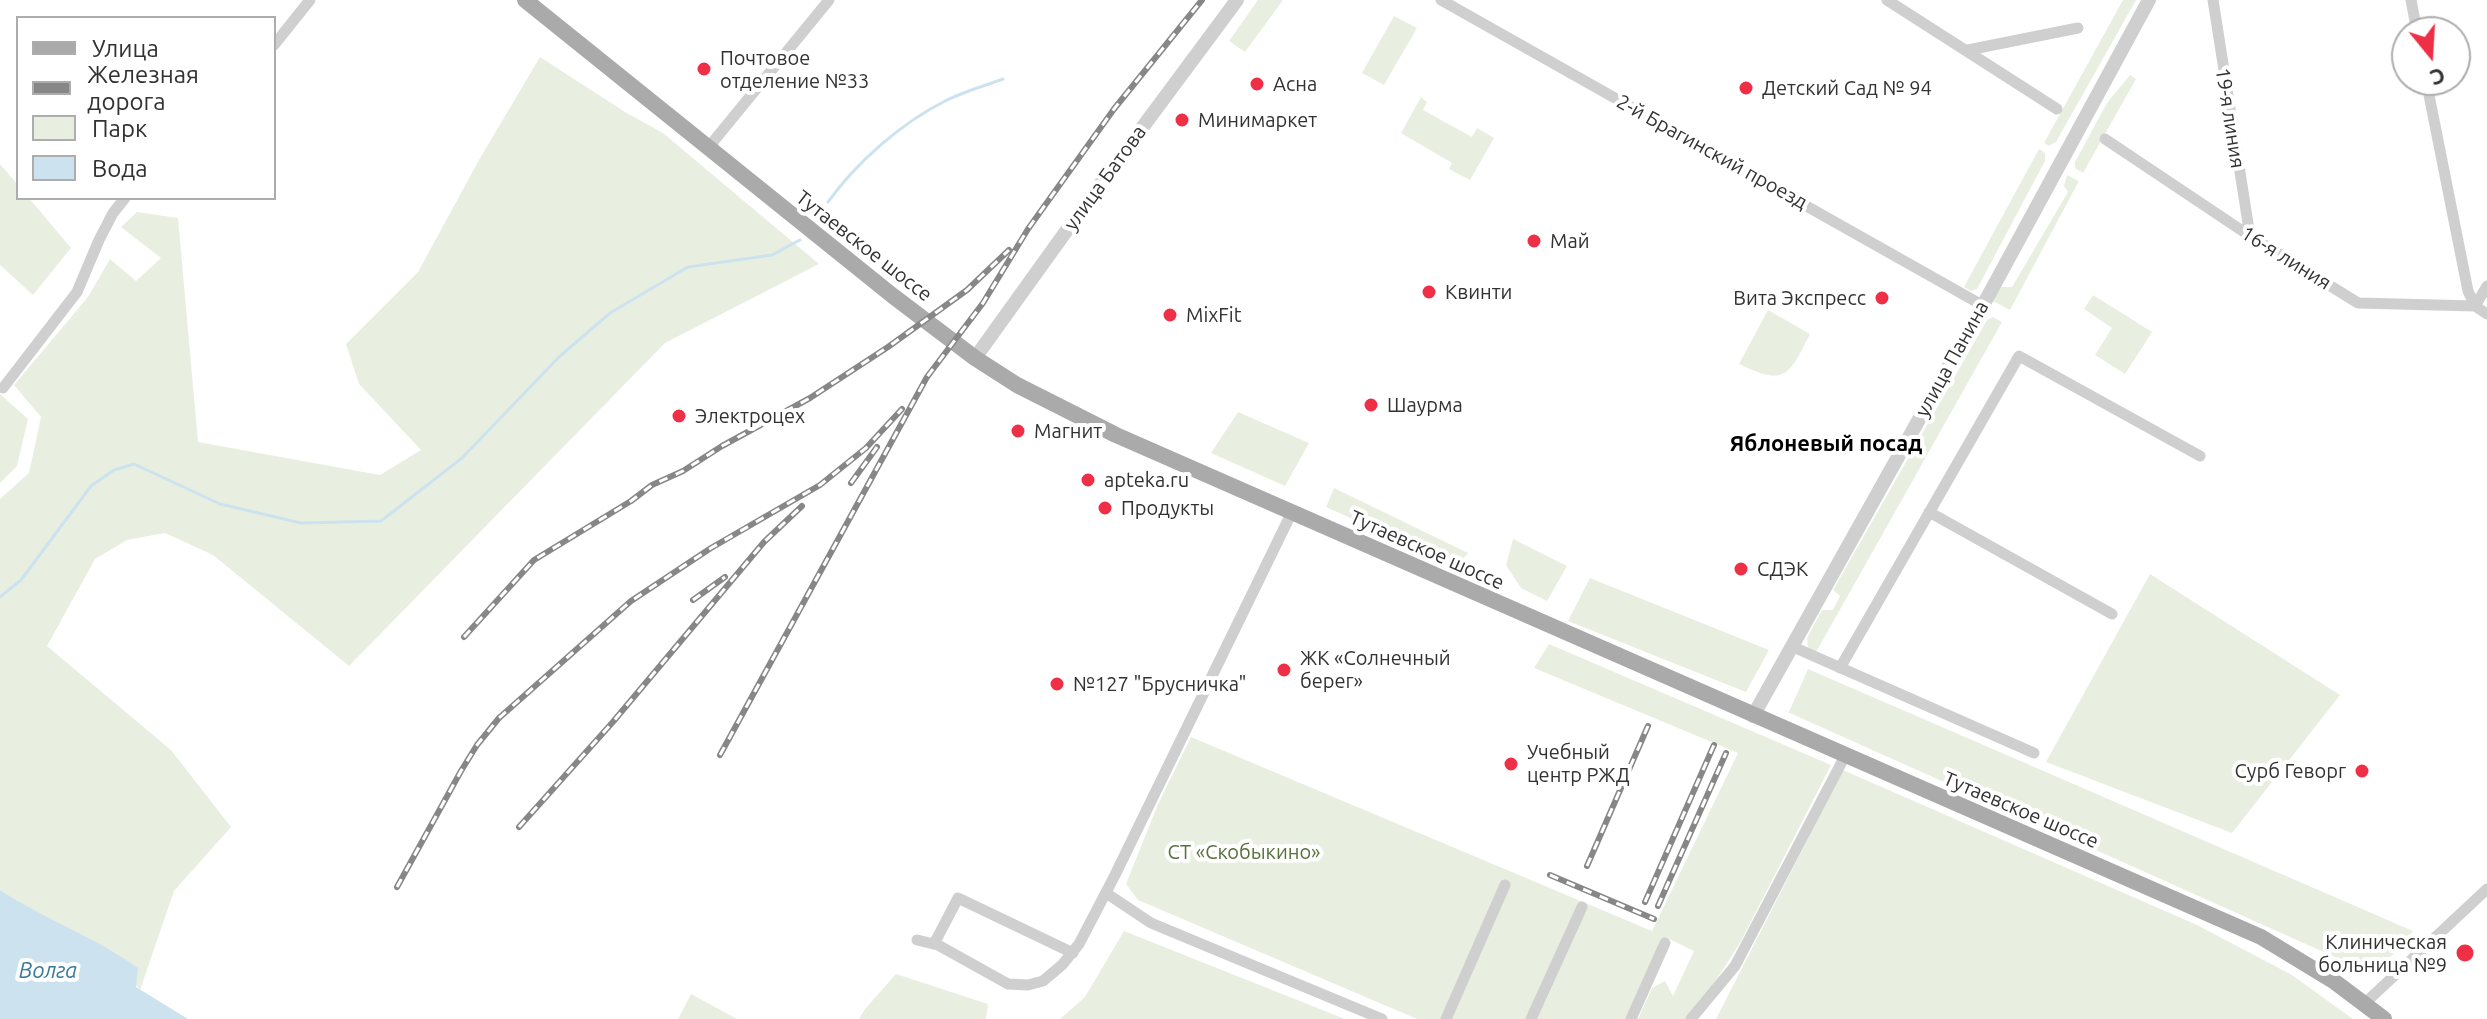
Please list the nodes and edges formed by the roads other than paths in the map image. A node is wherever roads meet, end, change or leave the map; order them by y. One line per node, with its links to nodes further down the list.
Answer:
1 (310, 0): 10 (street)
2 (525, 0): 15 (main road, Тутаевское шоссе)
3 (829, 0): 15 (street)
4 (1237, 0): 22 (street, улица Батова)
5 (1441, 0): 19 (street, 2-й Брагинский проезд)
6 (1887, 0): 11 (street)
7 (2149, 0): 19 (street, улица Панина)
8 (2213, 0): 17 (street, 19-я линия)
9 (2078, 28): 11 (street)
10 (276, 42)
11 (1968, 50): 13 (street)
12 (2429, 96): 20 (street)
13 (2057, 109)
14 (2105, 139): 17 (street, 16-я линия)
15 (708, 148): 22 (main road, Тутаевское шоссе)
16 (123, 200): 23 (street)
17 (2250, 236): 20 (street, 16-я линия)
18 (2487, 286): 20 (street)
19 (1982, 305): 28 (street, улица Панина)
20 (2475, 306): 21 (street)
21 (2487, 314)
22 (975, 358): 25 (main road, Тутаевское шоссе)
23 (3, 388)
24 (2200, 456): 26 (street)
25 (1292, 512): 30 (main road, Тутаевское шоссе); 35 (street)
26 (1929, 512): 27 (street); 29 (street)
27 (2112, 614)
28 (1791, 646): 29 (street); 30 (street, улица Панина)
29 (1840, 668): 31 (street)
30 (1753, 716): 32 (main road, Тутаевское шоссе)
31 (2034, 753)
32 (1845, 756): 41 (main road, Тутаевское шоссе); 46 (street)
33 (1505, 885): 43 (street)
34 (2487, 889): 41 (street)
35 (1106, 893): 40 (street); 42 (street)
36 (1582, 907): 44 (street)
37 (917, 940): 39 (street)
38 (1665, 943): 45 (street)
39 (934, 944): 40 (street); 40 (street)
40 (1073, 953)
41 (2365, 1003): 47 (main road, Тутаевское шоссе)
42 (1382, 1019)
43 (1446, 1019)
44 (1531, 1019)
45 (1631, 1019)
46 (1691, 1019)
47 (2384, 1019)

